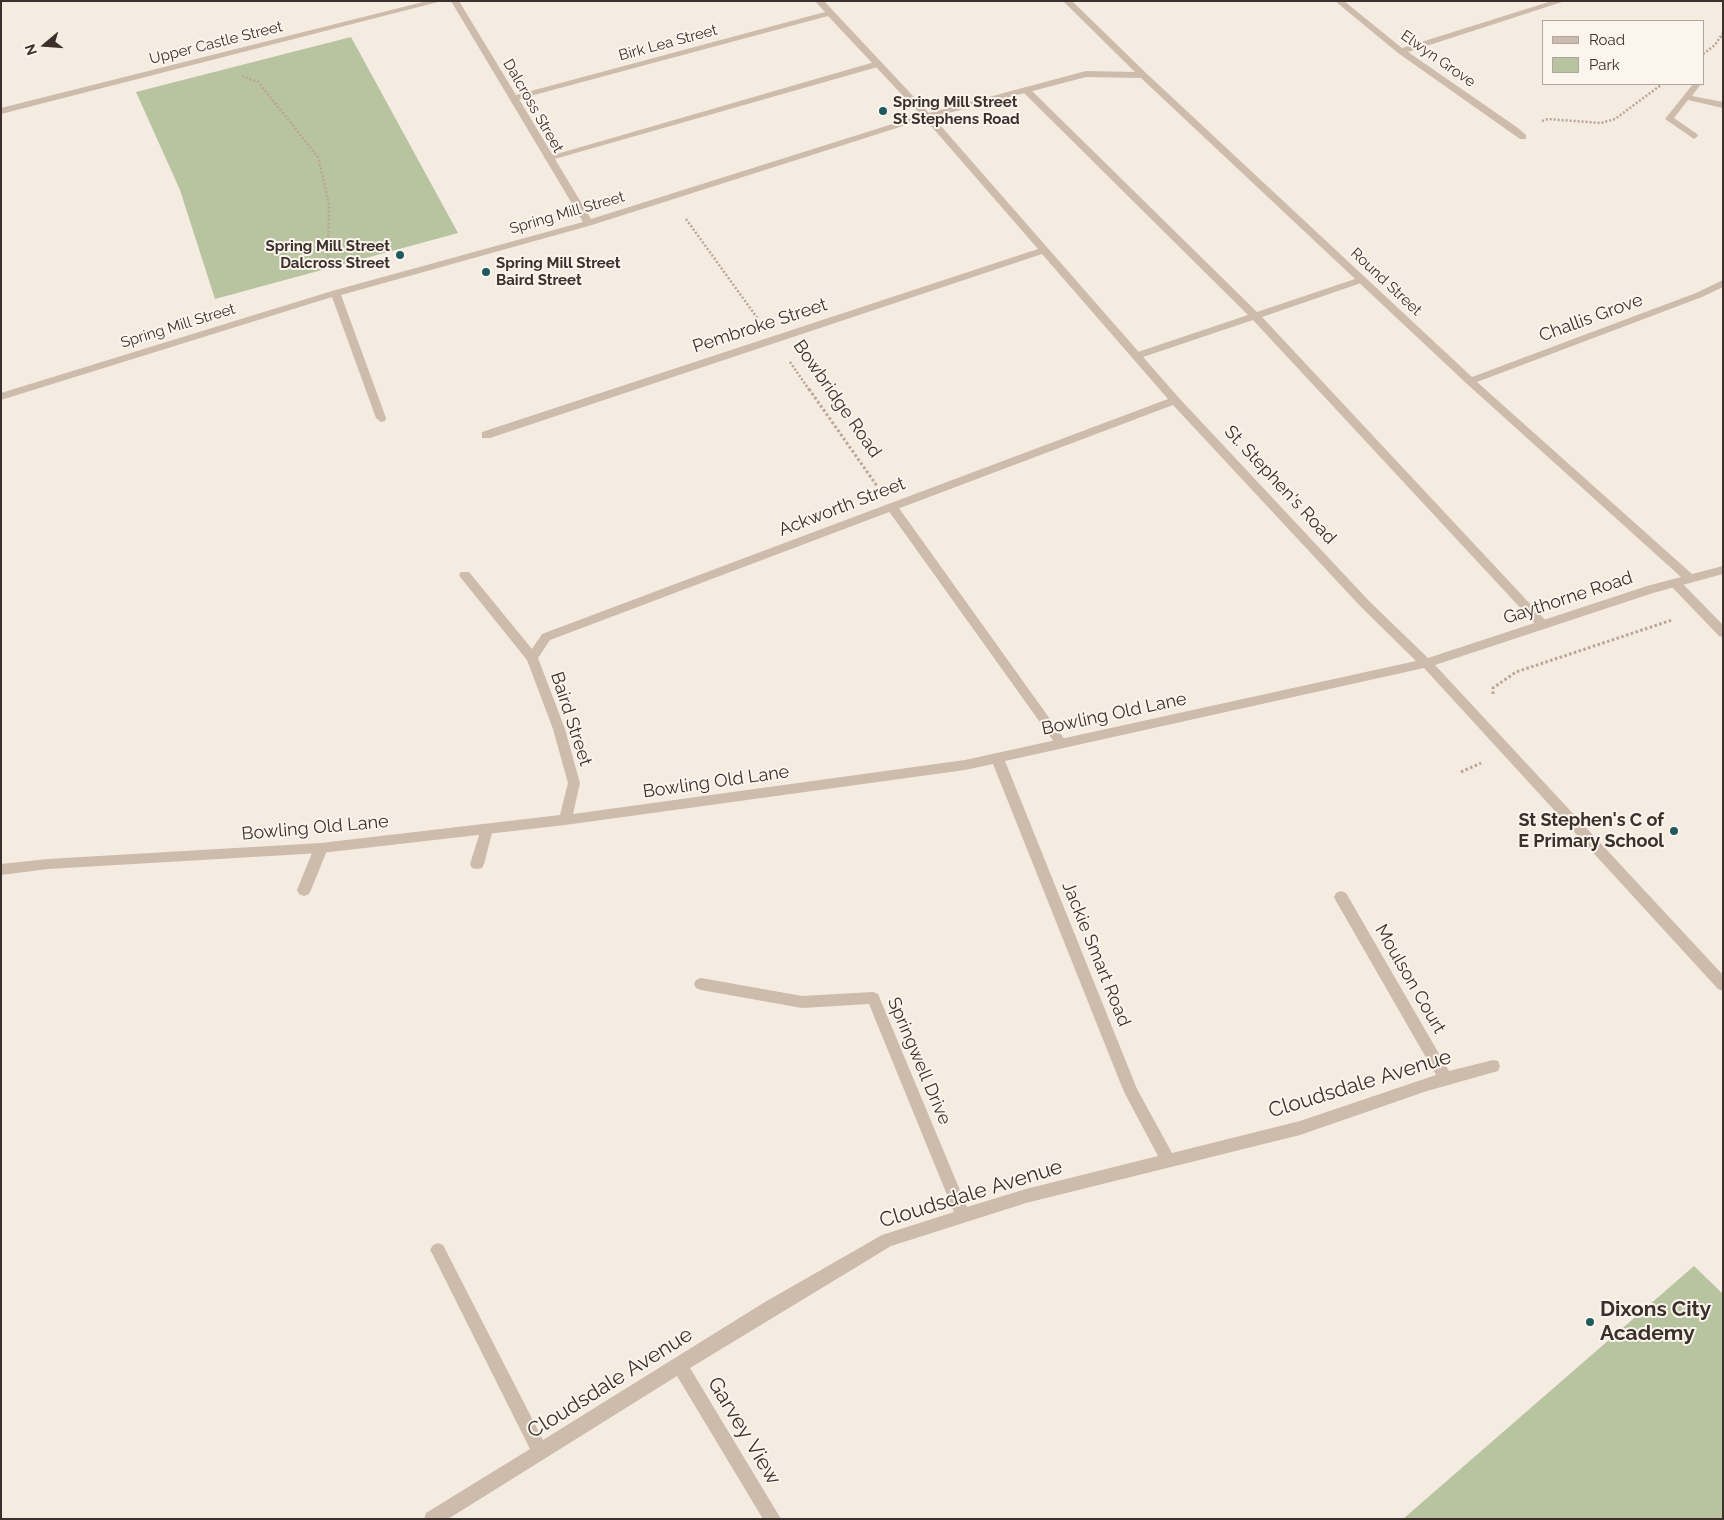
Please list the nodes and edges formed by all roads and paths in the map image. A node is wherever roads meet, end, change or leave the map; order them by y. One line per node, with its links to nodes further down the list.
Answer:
1 (438, 1): 11 (street, Upper Castle Street)
2 (455, 1): 18 (street, Dalcross Street)
3 (819, 1): 7 (street, St. Stephen's Road)
4 (1067, 1): 13 (street, Round Street)
5 (1339, 1): 9 (street, Elwyn Grove)
6 (1561, 1): 9 (street)
7 (830, 14): 12 (street, St. Stephen's Road); 18 (street, Birk Lea Street)
8 (1723, 32): 10 (path)
9 (1402, 51): 22 (street, Elwyn Grove)
10 (1704, 53)
11 (200, 61): 20 (street, Upper Castle Street); 31 (path)
12 (878, 64): 21 (street, St. Stephen's Road); 25 (street)
13 (1143, 75): 16 (street, Spring Mill Street); 29 (street, Round Street)
14 (1662, 85): 22 (path)
15 (1696, 85): 17 (street)
16 (1026, 90): 21 (street, Spring Mill Street); 32 (street)
17 (1686, 97): 19 (street); 23 (street)
18 (514, 98): 25 (street, Dalcross Street)
19 (1723, 105)
20 (1, 111)
21 (927, 116): 26 (street, Spring Mill Street); 28 (street, St. Stephen's Road)
22 (1515, 130): 24 (street, Elwyn Grove)
23 (1694, 136)
24 (1522, 137)
25 (548, 158): 27 (street, Dalcross Street)
26 (670, 198): 27 (street, Spring Mill Street); 33 (path, Bowbridge Road)
27 (590, 223): 31 (street, Spring Mill Street)
28 (1045, 250): 33 (street, Pembroke Street); 34 (street, St. Stephen's Road)
29 (1361, 280): 32 (street); 35 (street, Round Street)
30 (1723, 282): 35 (street, Challis Grove)
31 (335, 293): 36 (street, Spring Mill Street); 38 (street)
32 (1255, 316): 34 (street); 46 (street)
33 (774, 340): 39 (street, Pembroke Street); 40 (path, Bowbridge Road)
34 (1136, 356): 37 (street, St. Stephen's Road)
35 (1470, 381): 43 (street, Round Street)
36 (1, 397)
37 (1175, 400): 40 (street, Ackworth Street); 49 (street, St. Stephen's Road)
38 (381, 418)
39 (486, 435)
40 (892, 507): 48 (street, Ackworth Street); 51 (street)
41 (1723, 570): 43 (street, Gaythorne Road)
42 (465, 575): 48 (street, Baird Street)
43 (1689, 578): 44 (street, Gaythorne Road)
44 (1675, 583): 45 (street); 46 (street, Gaythorne Road)
45 (1701, 611): 47 (street); 50 (path)
46 (1543, 625): 49 (street, Gaythorne Road)
47 (1723, 633)
48 (532, 658): 53 (street, Baird Street)
49 (1426, 663): 51 (street, Bowling Old Lane); 61 (street, St. Stephen's Road)
50 (1494, 696)
51 (1061, 743): 52 (street, Bowling Old Lane)
52 (997, 757): 53 (street, Bowling Old Lane); 64 (street, Jackie Smart Road)
53 (565, 820): 54 (street, Bowling Old Lane)
54 (487, 830): 55 (street, Bowling Old Lane); 56 (street)
55 (321, 848): 57 (street, Bowling Old Lane); 58 (street)
56 (477, 864)
57 (1, 870)
58 (304, 890)
59 (1341, 897): 63 (street, Moulson Court)
60 (701, 984): 65 (street, Springwell Drive)
61 (1723, 985)
62 (1494, 1066): 63 (street, Cloudsdale Avenue)
63 (1446, 1079): 64 (street, Cloudsdale Avenue)
64 (1169, 1161): 65 (street, Cloudsdale Avenue)
65 (963, 1216): 67 (street, Cloudsdale Avenue)
66 (438, 1250): 68 (street)
67 (679, 1365): 68 (street, Cloudsdale Avenue); 70 (street, Garvey View)
68 (540, 1451): 69 (street, Cloudsdale Avenue)
69 (432, 1519)
70 (773, 1519)

